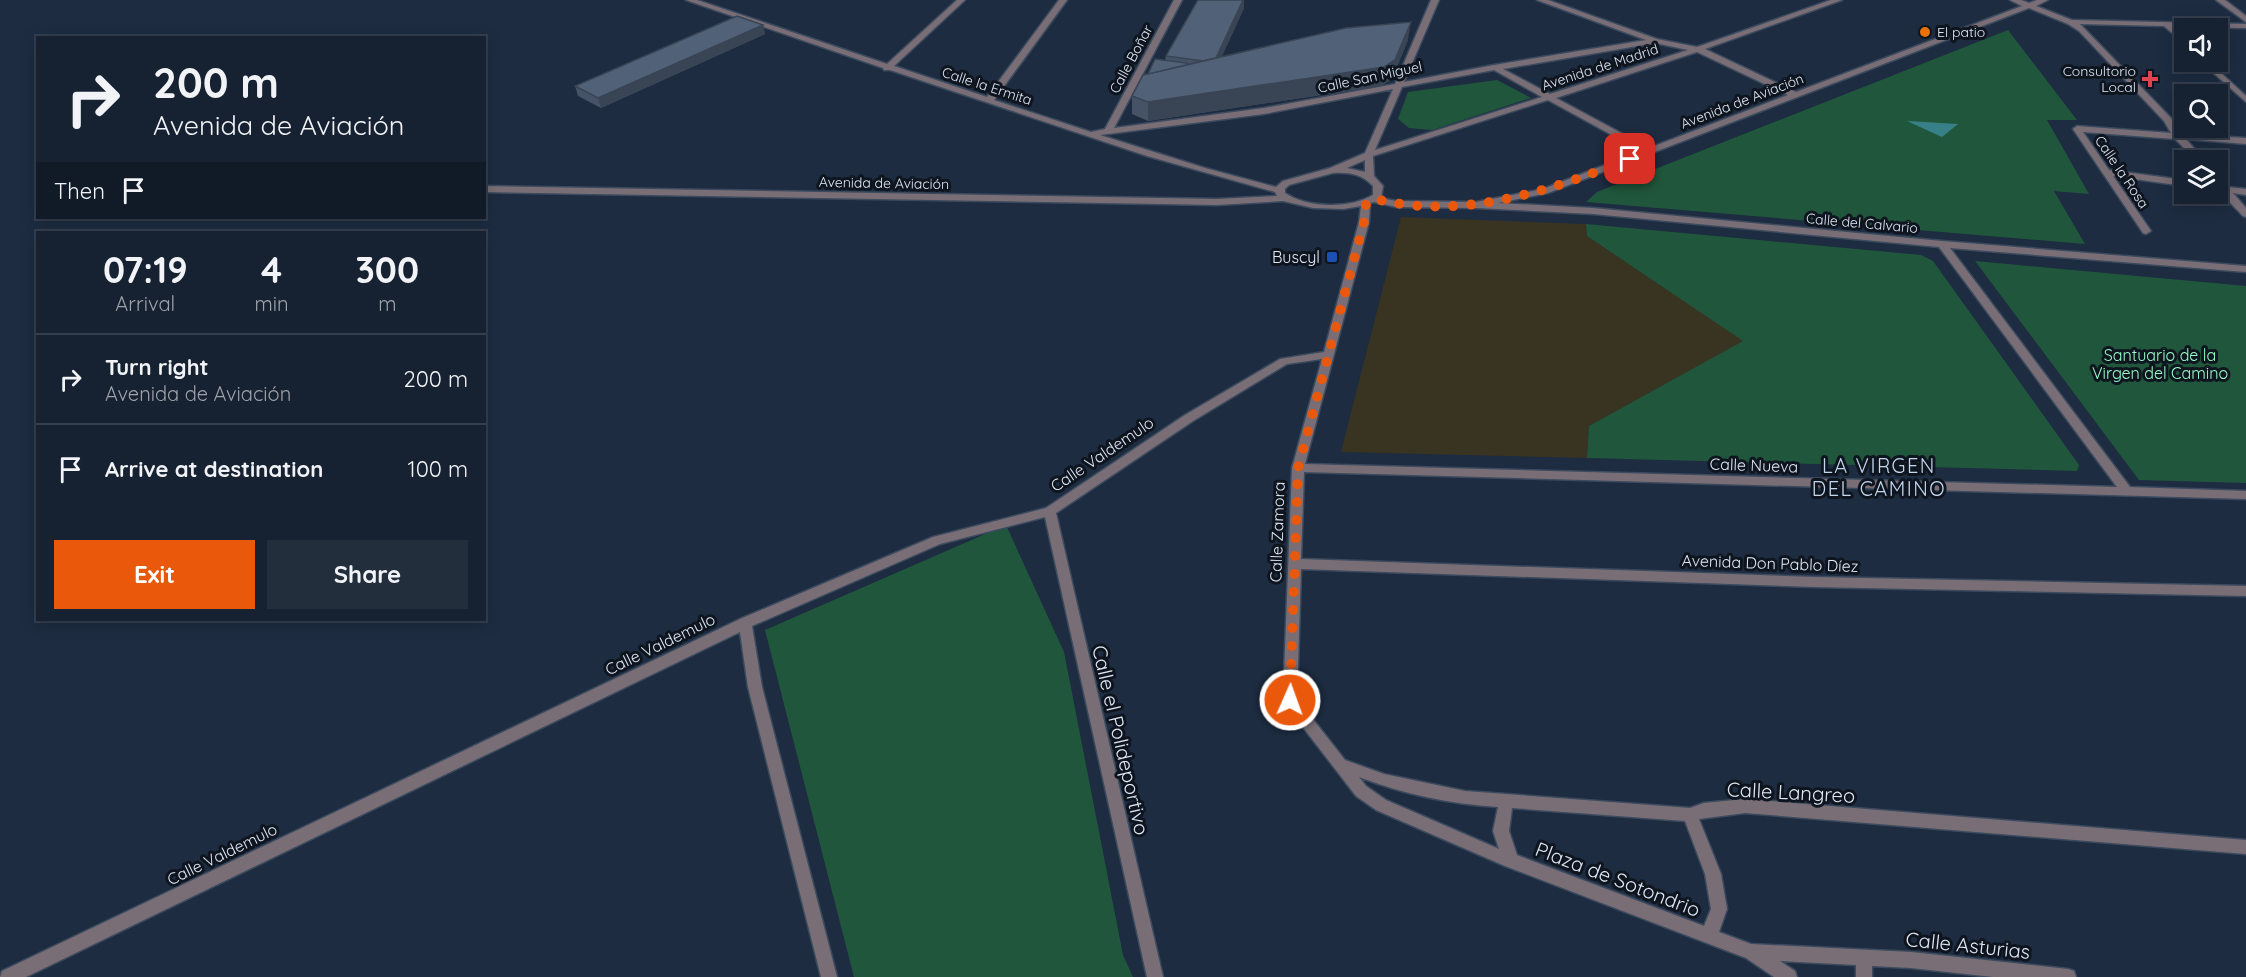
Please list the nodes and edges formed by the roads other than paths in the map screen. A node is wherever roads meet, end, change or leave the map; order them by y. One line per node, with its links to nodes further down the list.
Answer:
1 (690, 0): 19 (street, Calle la Ermita)
2 (961, 0): 19 (street)
3 (1063, 0): 26 (street)
4 (1178, 0): 27 (street, Calle Boñar)
5 (1435, 0): 22 (street)
6 (1541, 0): 17 (street)
7 (1838, 0): 18 (street, Avenida de Madrid)
8 (2014, 0): 11 (street)
9 (2044, 0): 11 (street, Avenida de Aviación)
10 (2220, 0): 12 (street)
11 (2030, 6): 13 (street); 23 (street, Avenida de Aviación)
12 (2246, 20)
13 (2071, 22): 14 (street); 28 (street)
14 (2166, 24): 15 (street); 16 (street)
15 (2246, 26)
16 (2174, 32)
17 (1655, 41): 18 (street); 20 (street, Calle San Miguel)
18 (1698, 49): 23 (street); 24 (street, Avenida de Madrid)
19 (886, 68): 26 (street, Calle la Ermita)
20 (1494, 68): 22 (street, Calle San Miguel); 24 (street)
21 (2216, 72): 25 (street)
22 (1399, 85): 27 (street, Calle San Miguel); 36 (street)
23 (1795, 94): 35 (street, Avenida de Aviación)
24 (1549, 98): 35 (street); 36 (street, Avenida de Madrid)
25 (2246, 100)
26 (989, 101): 29 (street, Calle la Ermita)
27 (1108, 130): 29 (street, Calle San Miguel)
28 (2174, 131)
29 (1089, 134): 44 (street, Calle la Ermita)
30 (2174, 134): 38 (street, Calle la Rosa)
31 (2180, 138): 34 (street)
32 (2194, 138): 33 (street)
33 (2246, 141)
34 (2191, 150)
35 (1649, 152): 47 (street, Avenida de Aviación)
36 (1369, 155): 37 (street, Avenida de Madrid); 39 (street)
37 (1333, 170): 39 (street); 44 (street, Avenida de Madrid)
38 (2105, 172): 40 (street); 51 (street, Calle la Rosa)
39 (1369, 177): 46 (street)
40 (2174, 182)
41 (486, 189): 44 (street, Avenida de Aviación)
42 (2228, 189): 43 (street)
43 (2246, 192)
44 (1281, 194): 48 (street, Avenida de Aviación)
45 (2228, 195): 49 (street)
46 (1370, 201): 47 (street, Avenida de Aviación); 48 (street, Avenida de Aviación); 50 (street, Calle Zamora)
47 (1476, 205): 52 (street, Calle del Calvario)
48 (1345, 207): 50 (street)
49 (2246, 214)
50 (1364, 222): 54 (street, Calle Zamora)
51 (2146, 231)
52 (1942, 244): 53 (street, Calle del Calvario); 56 (street)
53 (2246, 269)
54 (1327, 355): 55 (street, Calle Zamora); 58 (street, Calle Valdemulo)
55 (1298, 468): 56 (street, Calle Nueva); 59 (street, Calle Zamora)
56 (2126, 492): 57 (street, Calle Nueva)
57 (2246, 495)
58 (1050, 511): 61 (street, Calle Valdemulo); 72 (street, Calle el Polideportivo)
59 (1294, 564): 60 (street, Avenida Don Pablo Díez); 62 (street, Calle Zamora)
60 (2246, 591)
61 (746, 623): 70 (street, Calle Valdemulo); 71 (street)
62 (1339, 763): 63 (street, Calle Langreo); 66 (street, Plaza de Sotondrio)
63 (1506, 801): 64 (street, Calle Langreo); 66 (street, Plaza de Sotondrio)
64 (1690, 815): 65 (street, Calle Langreo); 67 (street, Plaza de Sotondrio)
65 (2246, 847)
66 (1511, 861): 67 (street, Plaza de Sotondrio)
67 (1709, 936): 68 (street, Plaza de Sotondrio)
68 (1751, 952): 69 (street, Calle Asturias); 73 (street)
69 (1863, 957): 74 (street); 75 (street, Calle Asturias)
70 (8, 977)
71 (829, 977)
72 (1155, 977)
73 (1789, 977)
74 (1864, 977)
75 (2068, 977)

